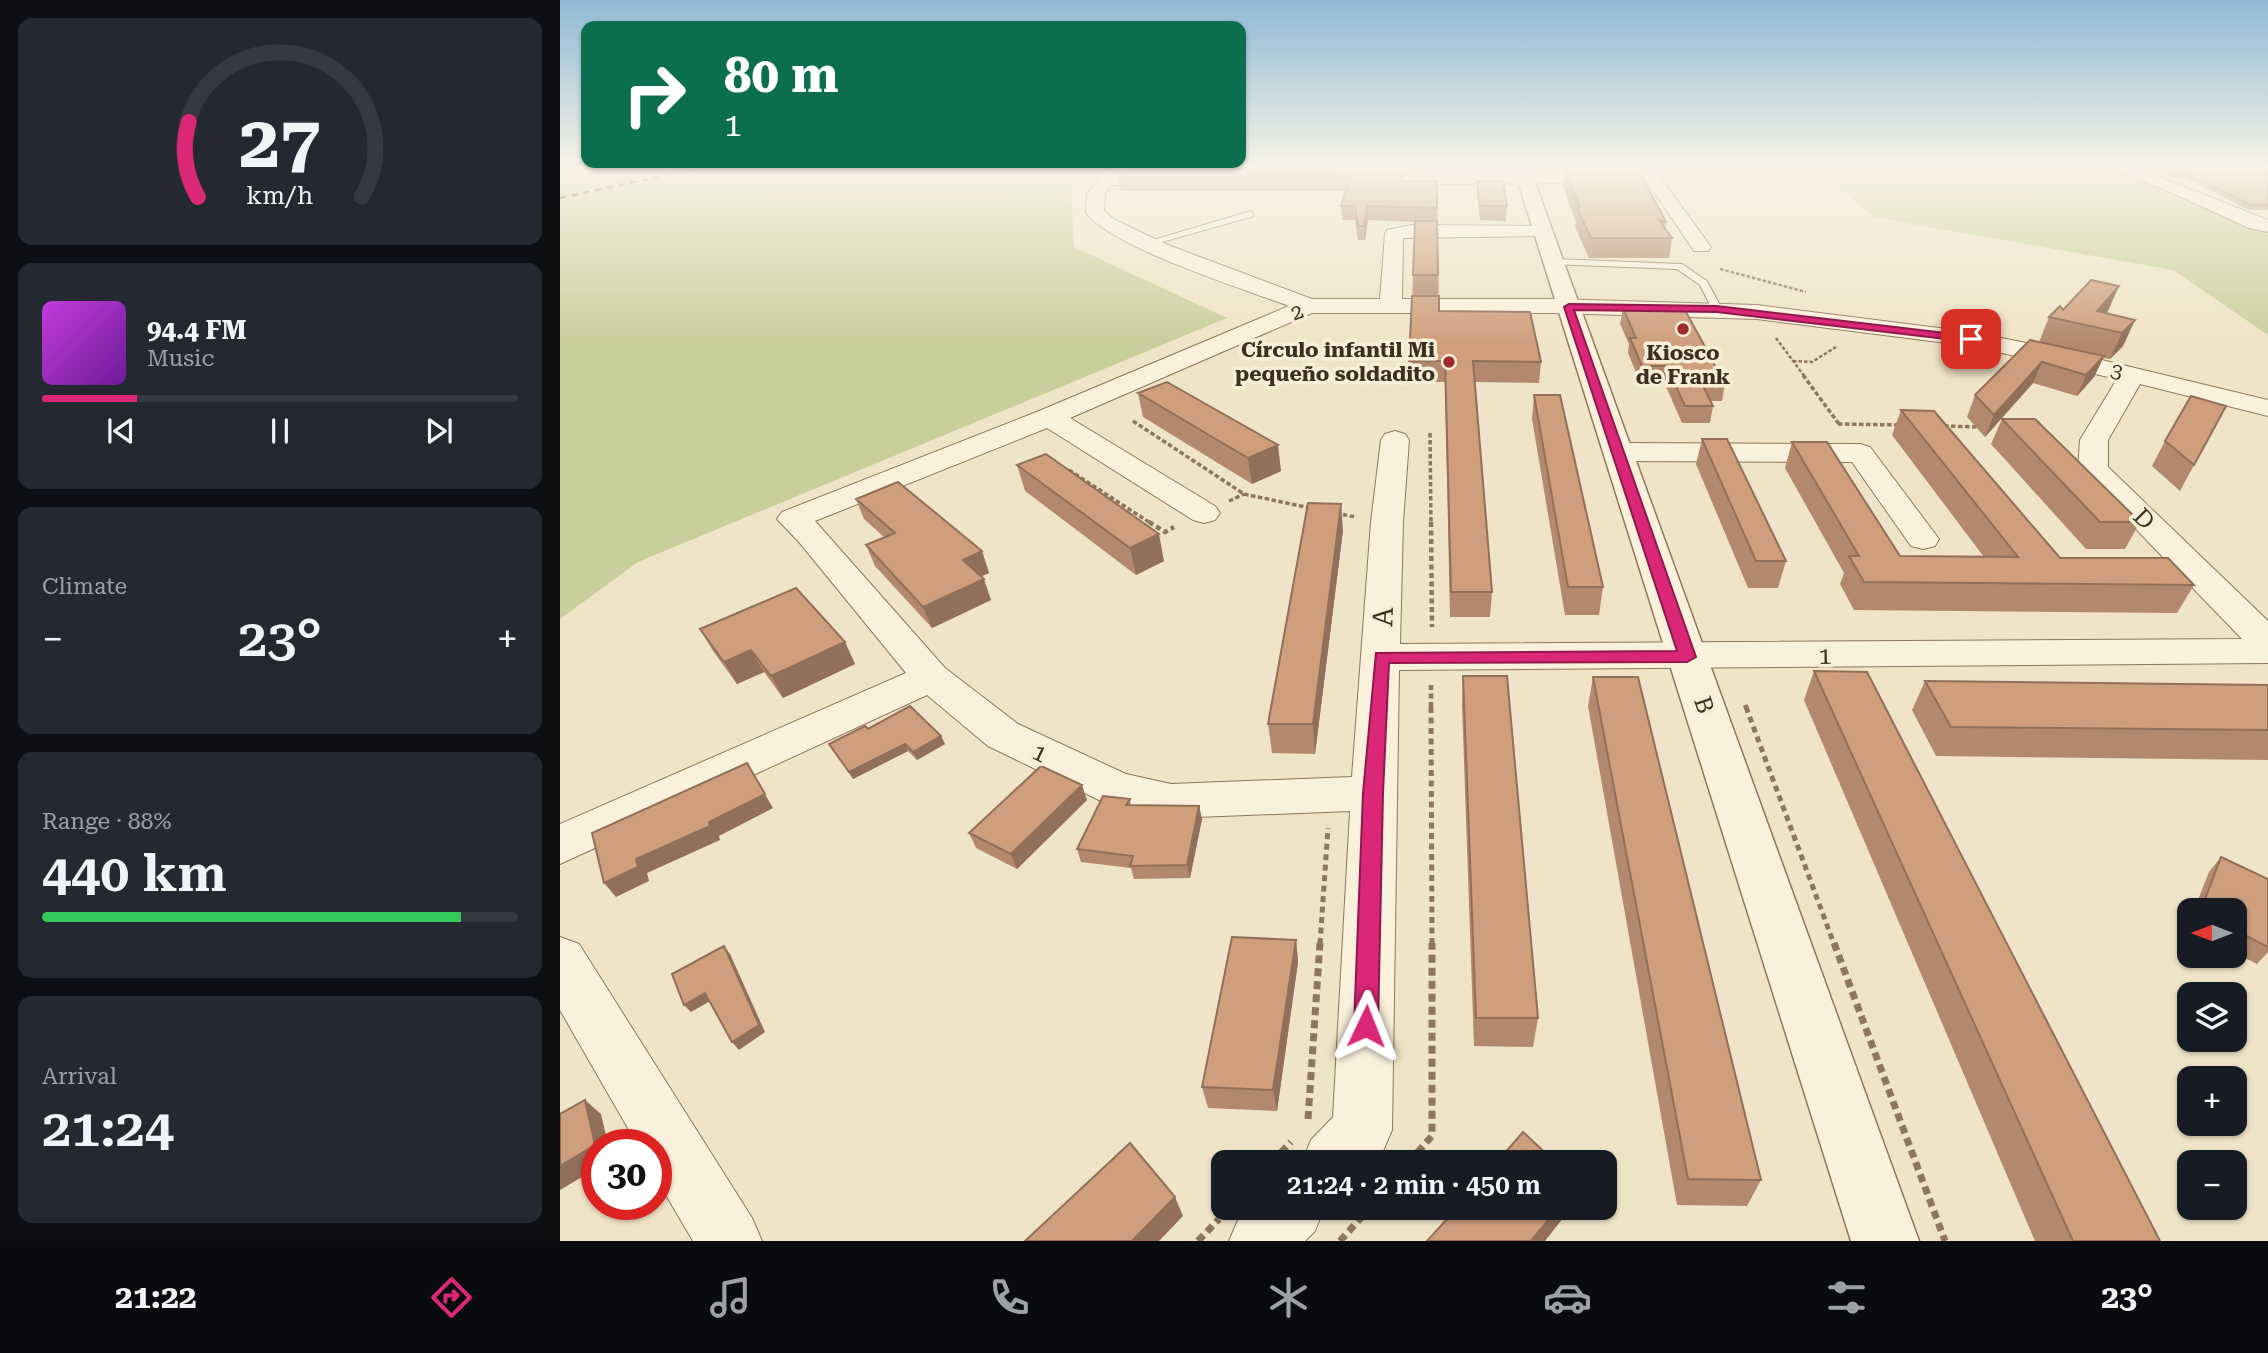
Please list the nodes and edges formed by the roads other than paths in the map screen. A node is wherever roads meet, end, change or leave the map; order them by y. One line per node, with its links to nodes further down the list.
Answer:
1 (1111, 227): 5 (street)
2 (1205, 227): 5 (lane)
3 (1541, 227): 6 (street, B)
4 (1687, 227): 7 (street)
5 (1148, 243): 9 (street)
6 (1548, 247): 8 (street); 10 (street, B); 11 (lane)
7 (1701, 247)
8 (1391, 305): 9 (street, 2); 10 (street, 2)
9 (1309, 306): 15 (street, 2)
10 (1569, 307): 11 (street, 2); 17 (street, B)
11 (1717, 309): 12 (street, 2)
12 (1756, 312): 13 (street, 3)
13 (2132, 375): 14 (street, 3); 21 (street, D)
14 (2268, 408)
15 (1049, 417): 18 (street); 19 (street, 2)
16 (1412, 436): 23 (street, A)
17 (1618, 452): 20 (street); 24 (street, B)
18 (1204, 513)
19 (793, 519): 25 (street, 1)
20 (1923, 539)
21 (2268, 643)
22 (2268, 651): 24 (street, 1)
23 (1381, 657): 24 (street, 1); 26 (street, A)
24 (1687, 657): 33 (street, B)
25 (931, 677): 26 (street, 1); 27 (street)
26 (1352, 794): 29 (street, A)
27 (560, 845)
28 (560, 961): 31 (street)
29 (1344, 1150)
30 (1282, 1220): 32 (street)
31 (729, 1241)
32 (1262, 1241)
33 (1885, 1241)

